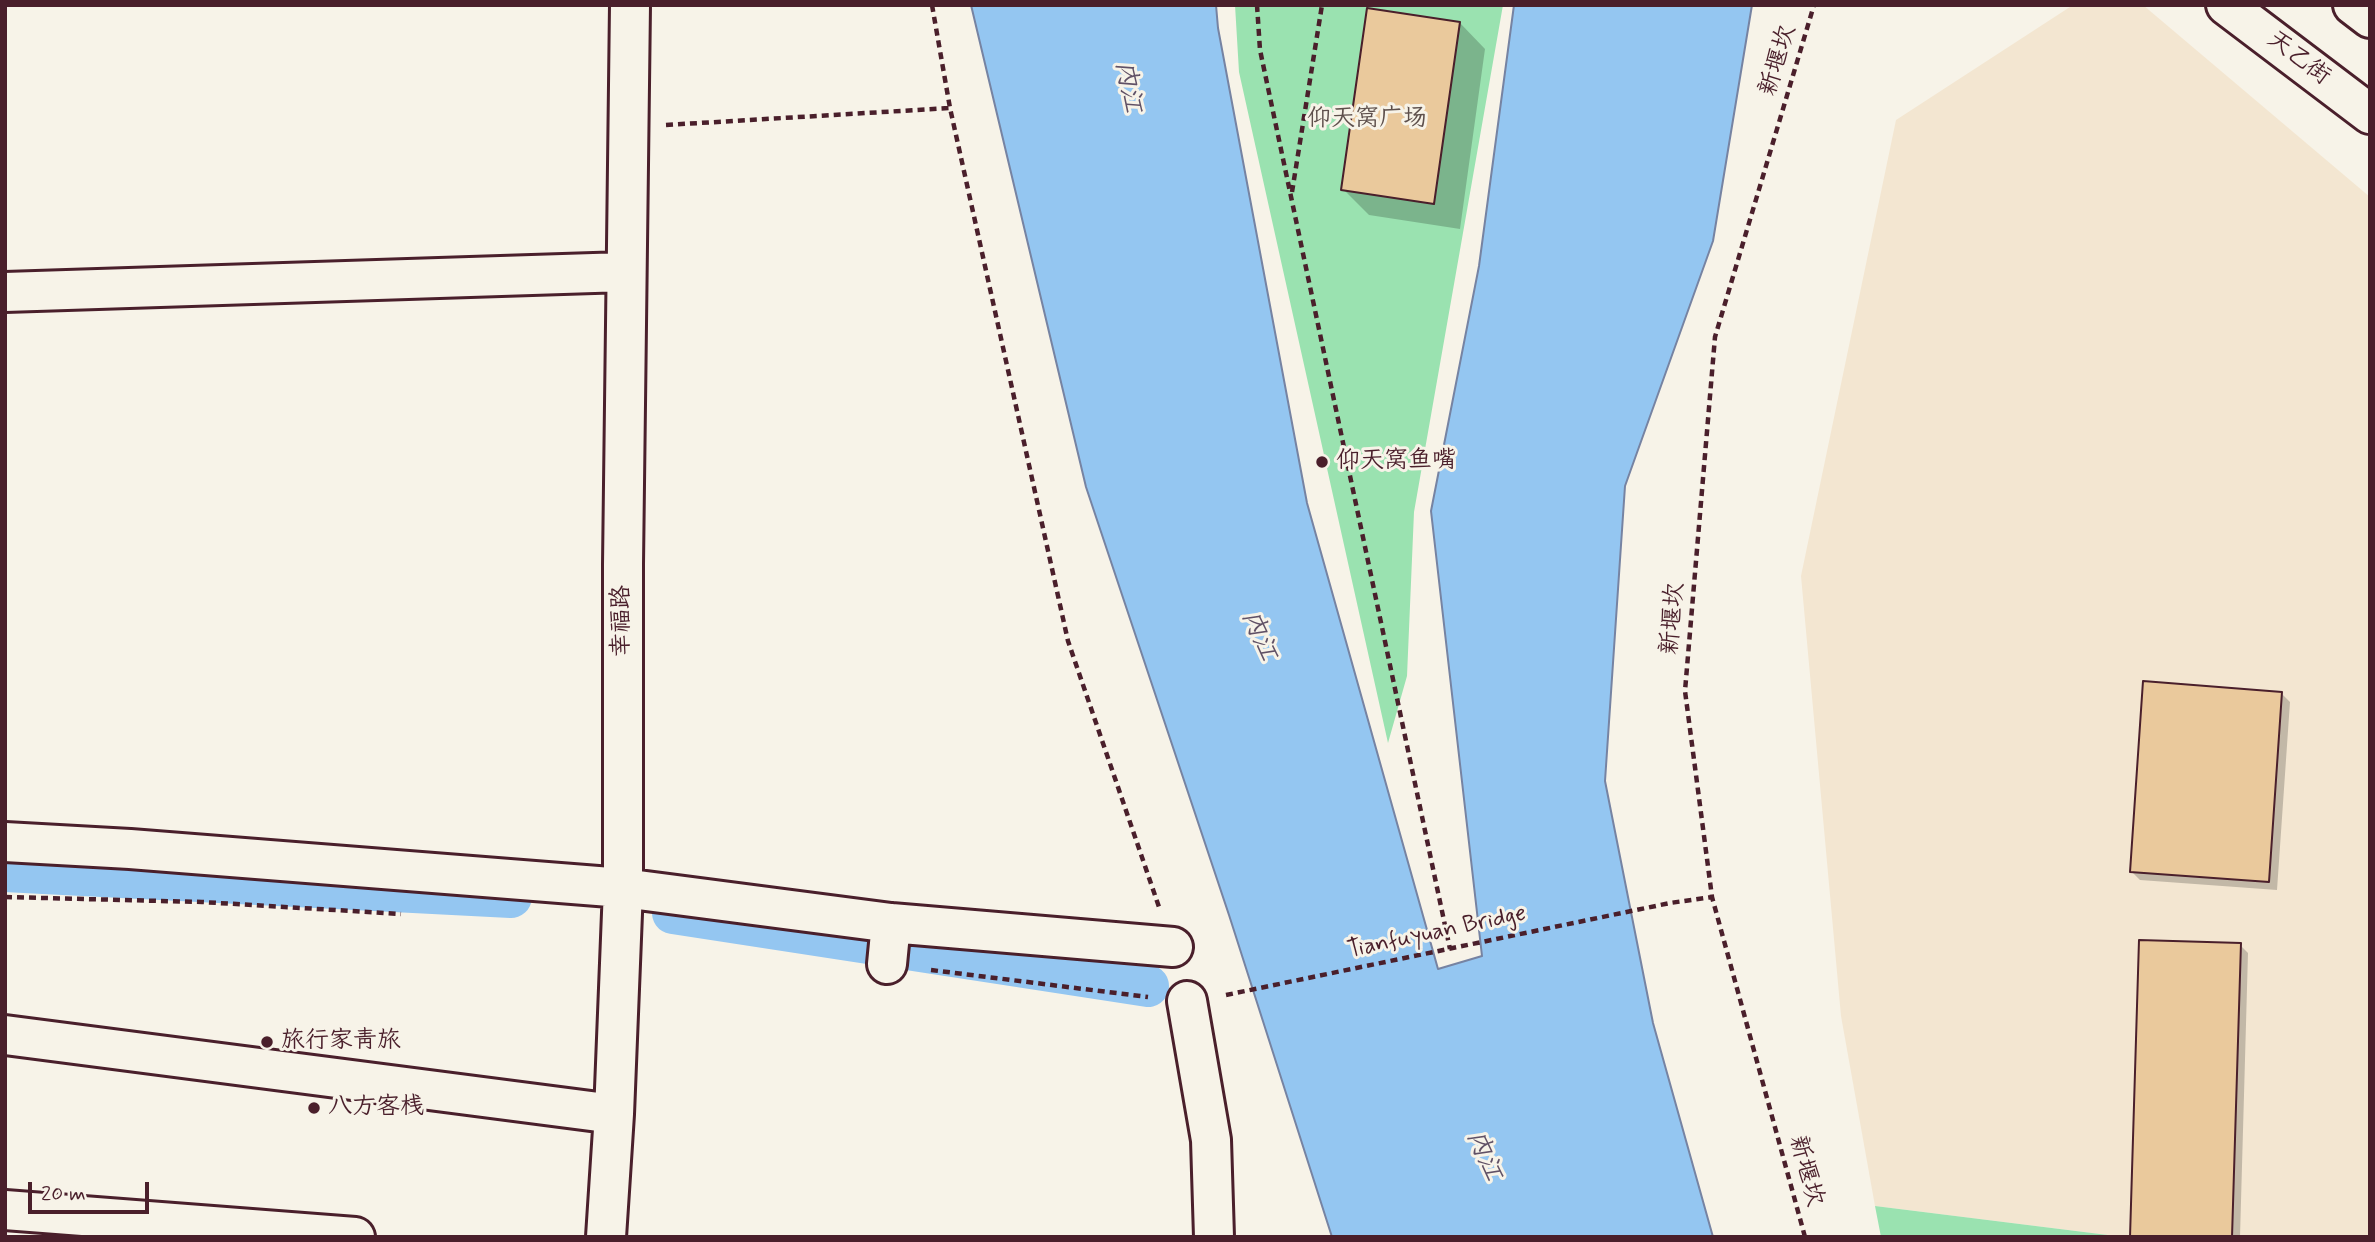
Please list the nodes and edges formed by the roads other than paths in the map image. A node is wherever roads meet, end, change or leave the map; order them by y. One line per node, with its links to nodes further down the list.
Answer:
1 (630, 5): 6 (street, 幸福路)
2 (2226, 5): 5 (street, 天乙街)
3 (2353, 5): 4 (street)
4 (2370, 18)
5 (2370, 114)
6 (625, 272): 7 (street); 9 (street, 幸福路)
7 (5, 292)
8 (5, 842): 9 (street)
9 (623, 888): 10 (street); 15 (street, 幸福路)
10 (891, 923): 11 (street); 12 (street)
11 (1173, 947)
12 (887, 964)
13 (1205, 998): 19 (street)
14 (5, 1035): 15 (street)
15 (614, 1114): 18 (street, 幸福路)
16 (5, 1210): 17 (street)
17 (355, 1237)
18 (606, 1237)
19 (1214, 1237)

